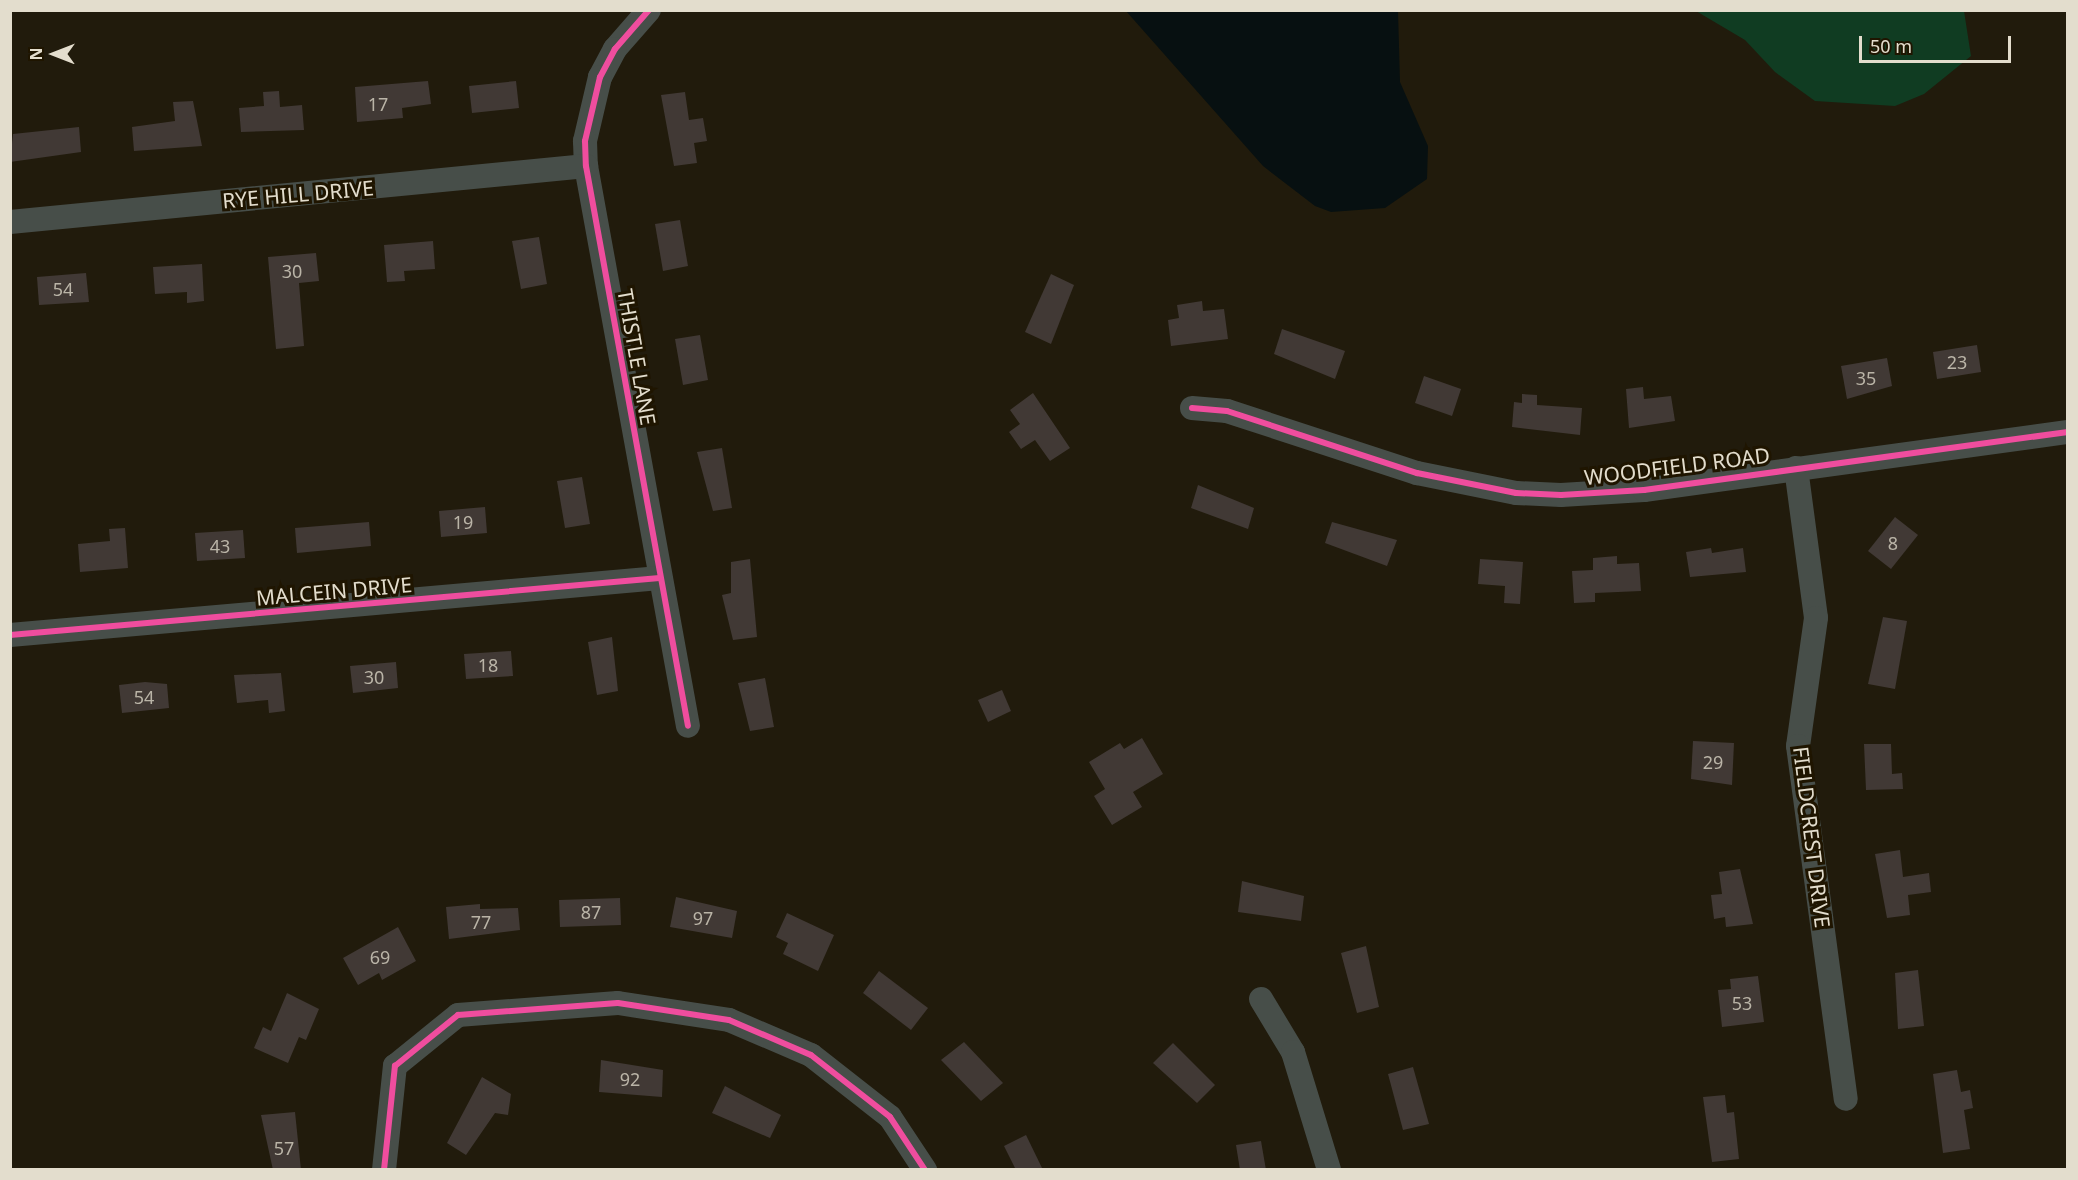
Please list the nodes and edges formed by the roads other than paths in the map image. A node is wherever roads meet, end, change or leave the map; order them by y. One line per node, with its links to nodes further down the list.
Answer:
1 (649, 10): 2 (street, THISTLE LANE)
2 (586, 166): 3 (street, RYE HILL DRIVE); 7 (street, THISTLE LANE)
3 (10, 222)
4 (1192, 408): 6 (street, WOODFIELD ROAD)
5 (2067, 432): 6 (street, WOODFIELD ROAD)
6 (1797, 468): 11 (street, FIELDCREST DRIVE)
7 (660, 578): 8 (street, MALCEIN DRIVE); 9 (street, THISTLE LANE)
8 (10, 635)
9 (688, 726)
10 (1261, 999): 14 (street)
11 (1846, 1099)
12 (384, 1170): 13 (street)
13 (925, 1170)
14 (1329, 1170)

